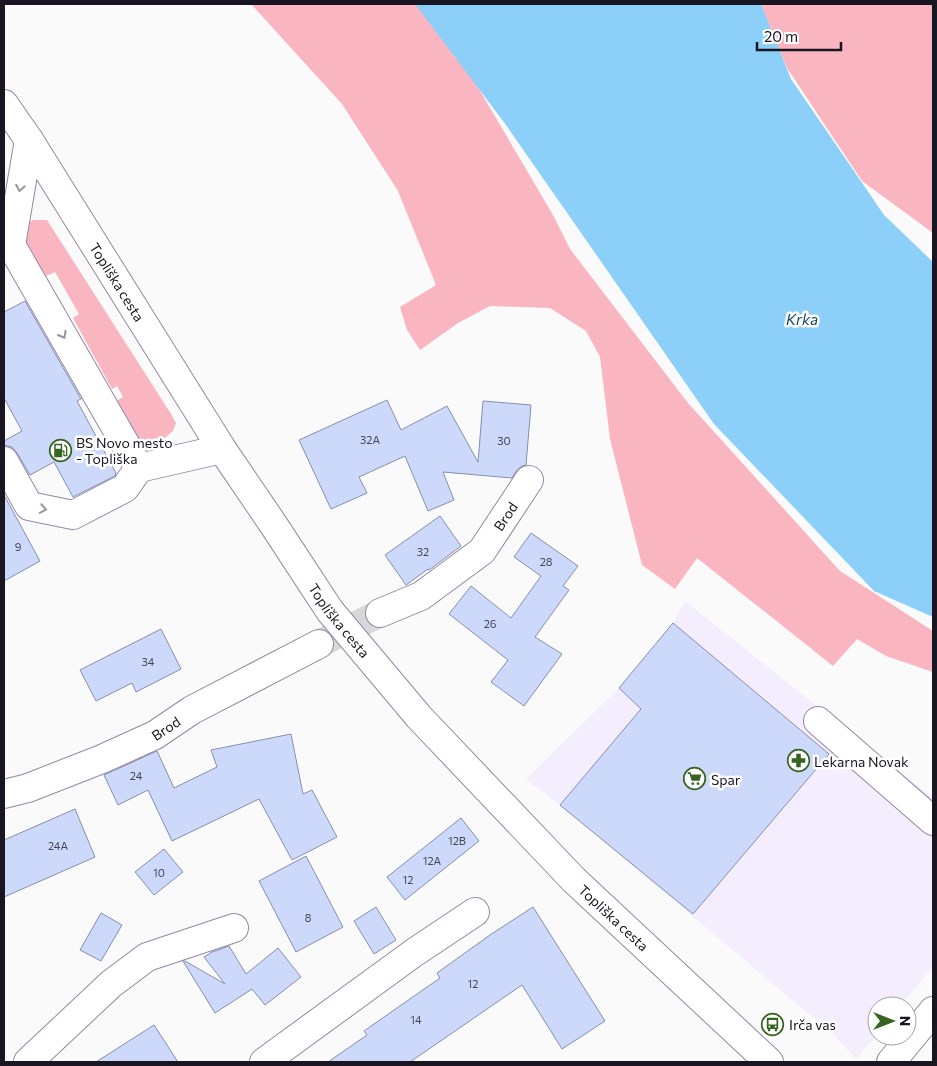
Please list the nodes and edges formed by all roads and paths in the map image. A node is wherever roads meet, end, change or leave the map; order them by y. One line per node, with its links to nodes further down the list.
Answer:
1 (4, 104): 2 (main road, Topliška cesta)
2 (28, 140): 3 (main road, one-way to 3); 4 (main road, Topliška cesta)
3 (7, 254): 6 (main road, one-way to 6)
4 (222, 450): 6 (main road); 18 (main road, Topliška cesta)
5 (4, 461): 6 (main road, one-way to 6)
6 (139, 468)
7 (529, 480): 8 (main road, Brod)
8 (380, 613)
9 (319, 644): 11 (main road, Brod)
10 (818, 722): 12 (main road)
11 (4, 794)
12 (933, 821)
13 (475, 912): 17 (main road)
14 (234, 928): 16 (main road)
15 (933, 1011): 19 (main road)
16 (28, 1062)
17 (264, 1062)
18 (770, 1062)
19 (891, 1062)

